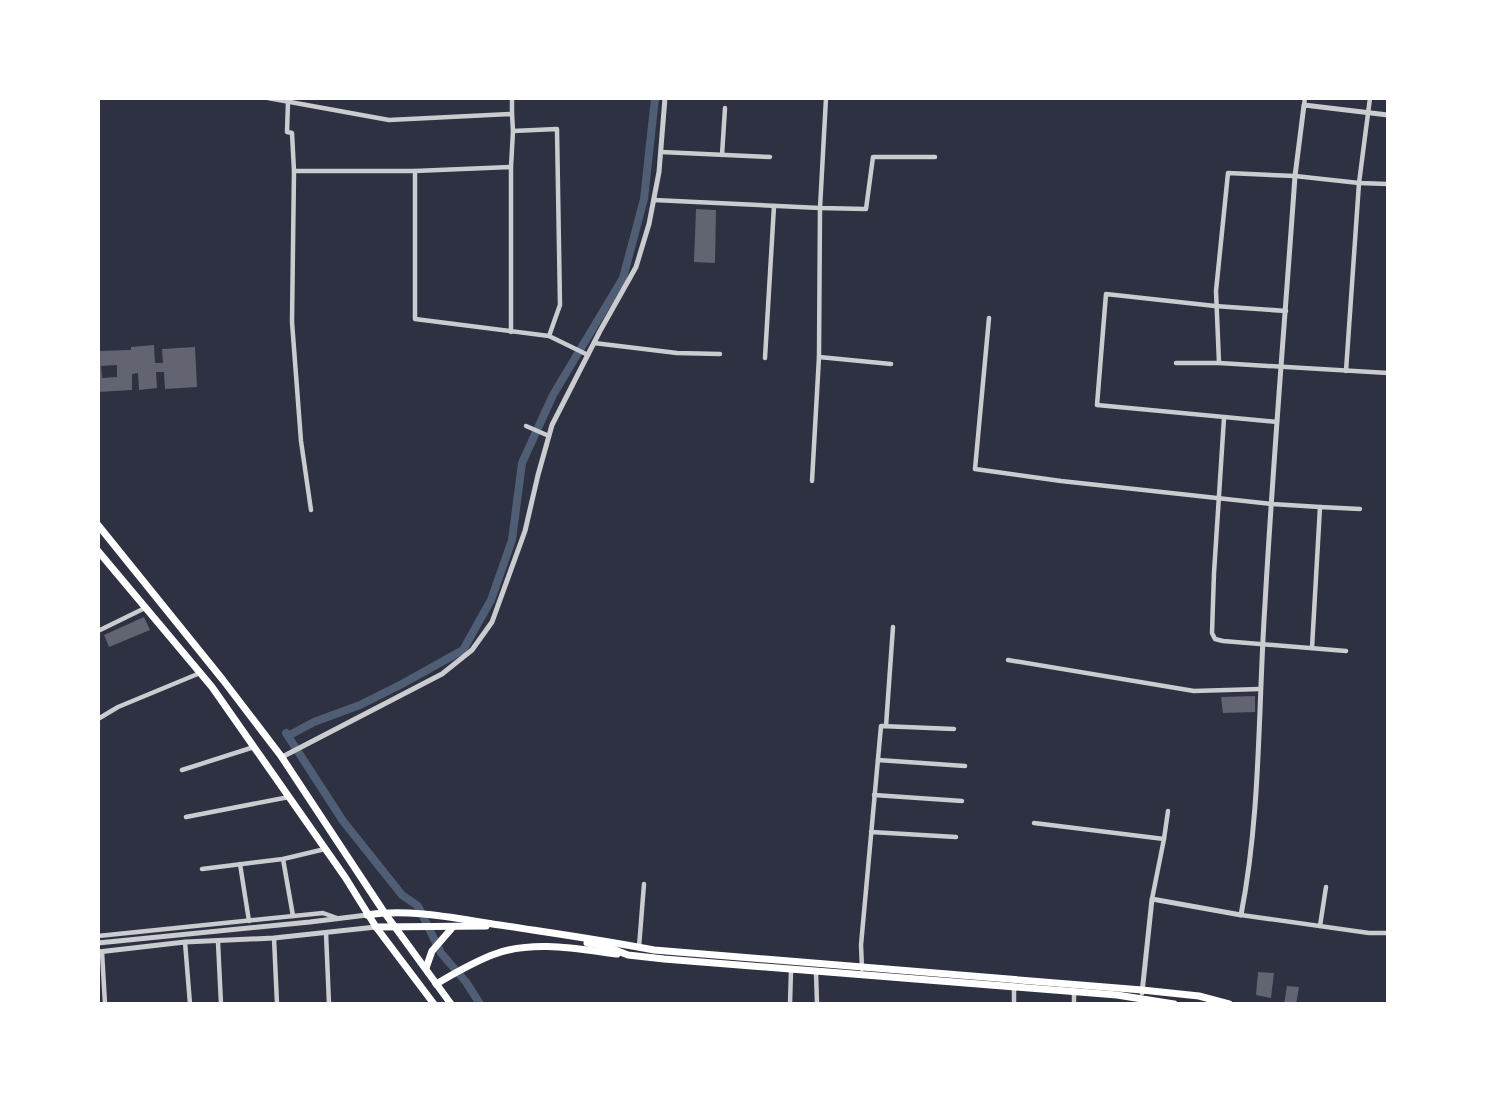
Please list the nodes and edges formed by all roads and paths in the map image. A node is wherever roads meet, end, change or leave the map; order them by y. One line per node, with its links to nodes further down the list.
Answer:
1 (268, 98): 7 (street)
2 (512, 98): 10 (street)
3 (665, 98): 14 (street)
4 (825, 98): 26 (street)
5 (1305, 98): 8 (street)
6 (1370, 98): 11 (street)
7 (292, 101): 10 (street); 19 (street)
8 (1304, 105): 11 (street); 21 (street)
9 (725, 108): 15 (street)
10 (512, 114): 13 (street)
11 (1367, 114): 12 (street); 22 (street)
12 (1388, 115)
13 (513, 131): 18 (street); 31 (street)
14 (661, 152): 15 (street); 24 (street)
15 (722, 155): 16 (street)
16 (770, 157)
17 (935, 157): 26 (street)
18 (511, 167): 20 (street); 30 (street)
19 (294, 171): 20 (street); 52 (street)
20 (415, 171): 30 (street)
21 (1295, 176): 22 (street); 27 (street); 28 (street)
22 (1359, 183): 23 (street); 41 (street)
23 (1388, 184)
24 (654, 200): 25 (street); 32 (street)
25 (774, 206): 26 (street); 36 (street)
26 (820, 208): 35 (street)
27 (1215, 306): 28 (street); 38 (street); 43 (street)
28 (1286, 311): 40 (street)
29 (989, 318): 48 (street)
30 (511, 332): 31 (street)
31 (548, 336): 33 (street)
32 (594, 343): 33 (street); 34 (street)
33 (587, 354): 46 (street)
34 (720, 354)
35 (819, 357): 39 (street); 47 (street)
36 (765, 358)
37 (1176, 363): 38 (street)
38 (1219, 363): 40 (street)
39 (891, 364)
40 (1282, 367): 41 (street); 44 (street)
41 (1346, 371): 42 (street)
42 (1388, 373)
43 (1224, 418): 44 (street); 48 (street)
44 (1278, 422): 49 (street)
45 (528, 427): 46 (street)
46 (549, 436): 68 (street)
47 (812, 481)
48 (1219, 498): 49 (street); 58 (street)
49 (1272, 504): 50 (street); 58 (street)
50 (1320, 507): 51 (street); 59 (street)
51 (1360, 509)
52 (311, 510)
53 (98, 525): 68 (main road)
54 (98, 551): 55 (main road)
55 (146, 608): 57 (street); 62 (main road)
56 (893, 626): 65 (street)
57 (98, 631)
58 (1264, 644): 59 (street); 63 (street)
59 (1312, 648): 60 (street)
60 (1346, 651)
61 (1008, 660): 63 (street)
62 (200, 673): 64 (street); 67 (main road)
63 (1261, 689): 90 (street)
64 (98, 719)
65 (886, 726): 66 (street); 69 (street)
66 (954, 729)
67 (254, 747): 71 (street); 73 (main road)
68 (282, 757): 88 (main road)
69 (878, 760): 70 (street); 72 (street)
70 (965, 766)
71 (182, 770)
72 (874, 795): 74 (street); 78 (street)
73 (290, 796): 76 (street); 81 (main road)
74 (962, 801)
75 (1167, 811): 80 (street)
76 (186, 817)
77 (1034, 822): 80 (street)
78 (871, 832): 79 (street); 110 (street)
79 (956, 837)
80 (1164, 839): 87 (street)
81 (325, 849): 82 (street); 89 (main road)
82 (284, 859): 83 (street); 91 (street)
83 (240, 864): 84 (street); 93 (street)
84 (202, 869)
85 (644, 884): 105 (street)
86 (1326, 887): 95 (street)
87 (1152, 900): 90 (street); 115 (street)
88 (384, 912): 89 (main road); 94 (main road); 105 (main road)
89 (367, 915): 92 (street); 96 (main road)
90 (1241, 915): 95 (street)
91 (293, 916): 92 (street); 93 (street)
92 (338, 918): 104 (street)
93 (248, 921): 100 (street)
94 (395, 926): 96 (main road); 97 (main road); 108 (main road)
95 (1320, 926): 99 (street)
96 (376, 927): 98 (street); 122 (main road)
97 (449, 928): 107 (main road); 108 (main road)
98 (326, 933): 101 (street); 121 (street)
99 (1388, 933)
100 (98, 936)
101 (274, 938): 103 (street); 120 (street)
102 (185, 942): 103 (street); 106 (street); 118 (street)
103 (218, 942): 119 (street)
104 (98, 943)
105 (636, 946): 107 (main road); 110 (main road)
106 (100, 952): 117 (street)
107 (630, 955): 109 (main road); 112 (main road)
108 (425, 968): 112 (main road)
109 (791, 970): 111 (main road); 124 (street)
110 (862, 971): 111 (main road); 113 (main road); 115 (main road)
111 (816, 972): 125 (street)
112 (440, 982): 123 (main road)
113 (1014, 987): 114 (main road); 126 (street)
114 (1074, 992): 116 (main road); 127 (street)
115 (1142, 994): 116 (main road); 128 (main road); 129 (main road)
116 (1123, 1000)
117 (105, 1004)
118 (190, 1004)
119 (221, 1004)
120 (277, 1004)
121 (329, 1004)
122 (434, 1004)
123 (451, 1004)
124 (790, 1004)
125 (817, 1004)
126 (1014, 1004)
127 (1074, 1004)
128 (1174, 1004)
129 (1229, 1004)

